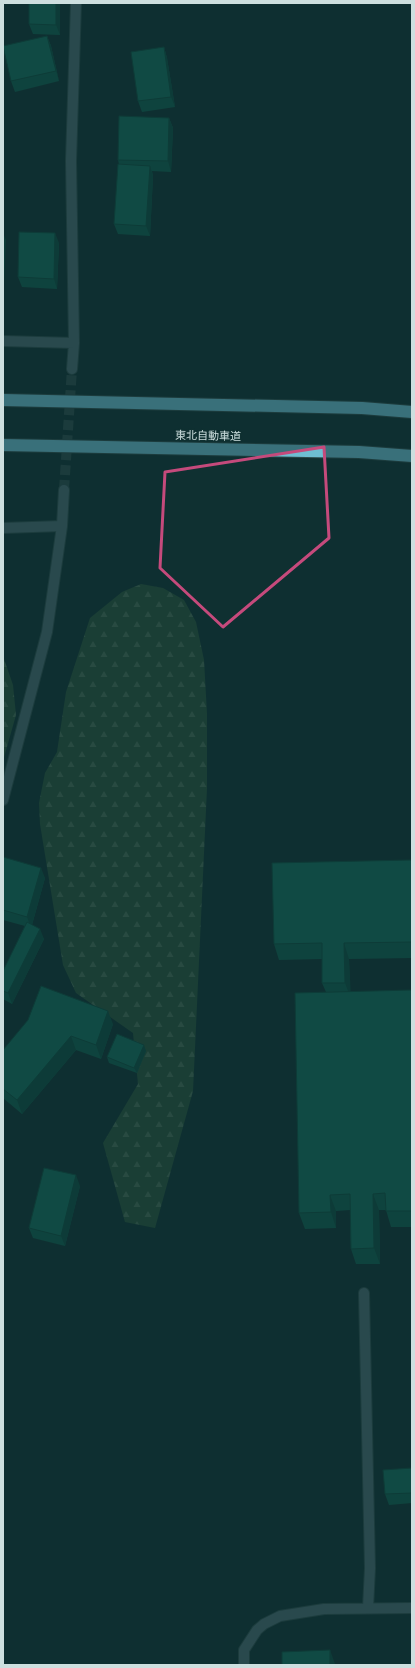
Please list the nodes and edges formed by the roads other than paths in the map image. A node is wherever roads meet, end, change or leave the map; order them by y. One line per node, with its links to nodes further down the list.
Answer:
1 (76, 3): 3 (street)
2 (3, 341): 3 (street)
3 (74, 343): 4 (street)
4 (72, 369)
5 (3, 400): 6 (highway)
6 (412, 412)
7 (3, 445): 8 (highway, 東北自動車道)
8 (412, 456)
9 (64, 490): 10 (street)
10 (62, 526): 11 (street); 12 (street)
11 (3, 528)
12 (3, 800)
13 (364, 1293): 14 (street)
14 (368, 1608): 15 (street); 16 (street)
15 (412, 1608)
16 (244, 1665)

